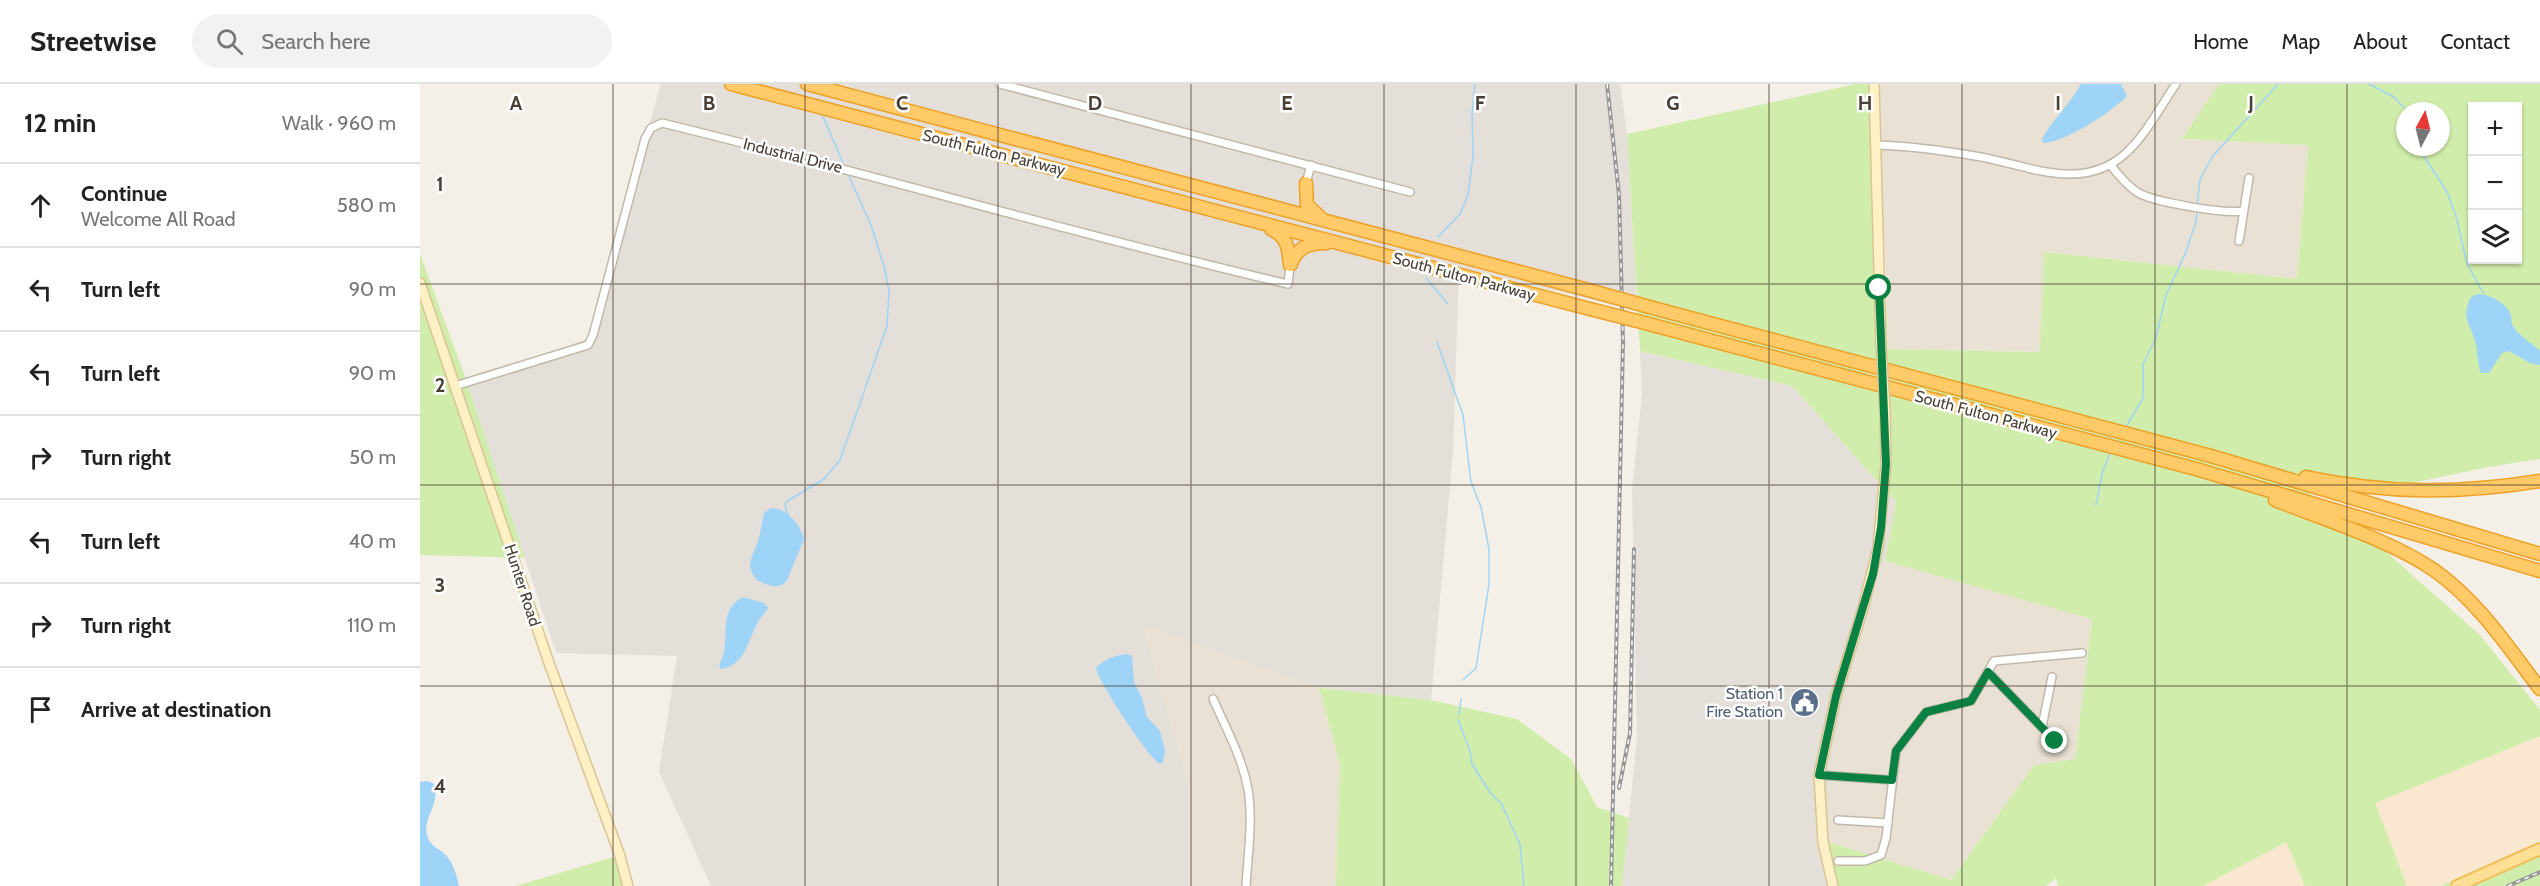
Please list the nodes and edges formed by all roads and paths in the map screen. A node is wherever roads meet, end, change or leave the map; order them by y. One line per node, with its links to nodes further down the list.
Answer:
1 (731, 84): 14 (highway, South Fulton Parkway)
2 (807, 84): 12 (highway, South Fulton Parkway)
3 (1000, 84): 7 (street)
4 (1874, 84): 6 (street)
5 (2176, 84): 8 (street)
6 (1877, 145): 8 (street); 33 (street, bridge)
7 (1311, 165): 10 (street); 11 (street)
8 (2111, 165): 13 (street)
9 (2249, 178): 13 (street)
10 (1306, 183): 12 (highway); 15 (highway)
11 (1410, 192)
12 (1274, 208): 15 (highway, South Fulton Parkway)
13 (2243, 211): 16 (street)
14 (1243, 217): 17 (highway, South Fulton Parkway); 18 (highway)
15 (1326, 222): 21 (highway, South Fulton Parkway, bridge)
16 (2239, 241)
17 (1344, 244): 18 (highway); 22 (highway, South Fulton Parkway, bridge)
18 (1290, 265): 20 (street, Industrial Drive)
19 (420, 283): 20 (street, Hunter Road)
20 (455, 386): 39 (street, Hunter Road)
21 (2211, 456): 23 (highway); 24 (highway)
22 (2196, 469): 25 (highway); 29 (highway)
23 (2540, 481)
24 (2540, 554)
25 (2540, 572)
26 (2082, 653): 27 (street)
27 (1988, 672): 31 (street); 34 (street)
28 (2052, 678): 31 (street)
29 (2540, 689)
30 (1213, 699): 40 (street)
31 (2042, 727): 32 (street)
32 (2055, 741)
33 (1819, 775): 34 (street); 41 (street)
34 (1892, 780): 36 (street)
35 (1838, 820): 36 (street)
36 (1888, 823): 38 (street)
37 (2540, 849): 42 (main road)
38 (1838, 861)
39 (628, 886)
40 (1246, 886)
41 (1833, 886)
42 (2457, 886)

